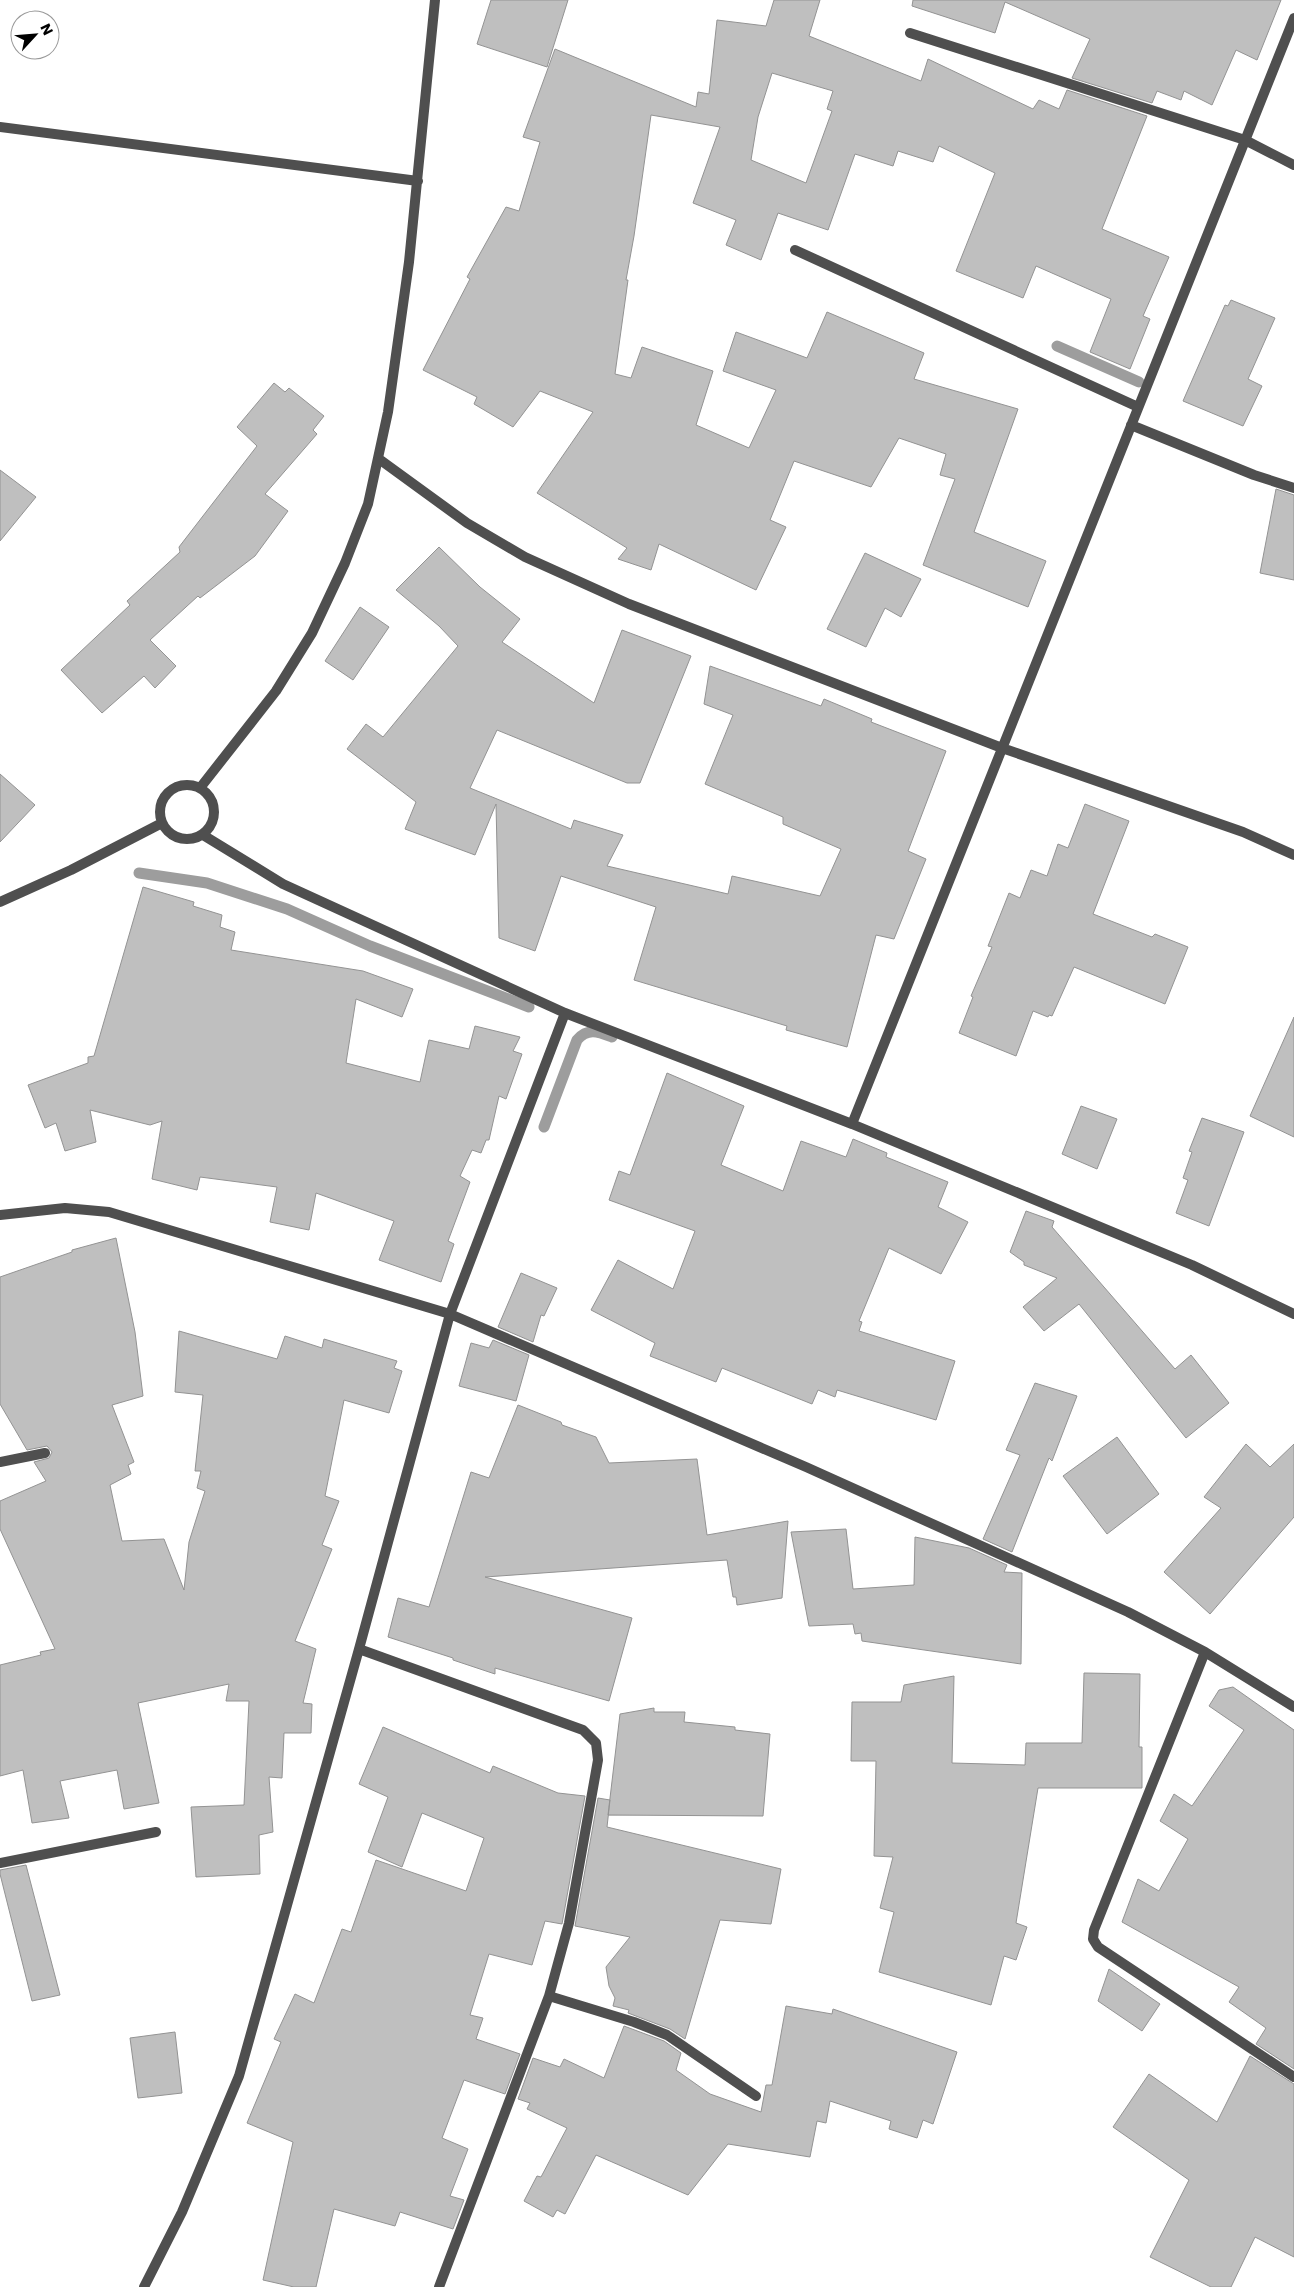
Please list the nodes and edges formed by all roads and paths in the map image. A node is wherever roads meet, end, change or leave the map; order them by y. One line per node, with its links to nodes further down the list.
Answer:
1 (435, 0): 7 (street)
2 (1294, 18): 5 (street)
3 (910, 33): 5 (street)
4 (0, 127): 7 (street)
5 (1245, 140): 6 (street); 9 (street)
6 (1294, 165)
7 (418, 180): 11 (street)
8 (795, 250): 9 (street)
9 (1138, 407): 10 (street)
10 (1131, 425): 12 (street); 13 (street)
11 (379, 459): 13 (street); 14 (street)
12 (1294, 488)
13 (1002, 748): 17 (street); 20 (street)
14 (200, 788): 15 (street); 16 (street)
15 (162, 823): 16 (street); 18 (street)
16 (202, 835): 19 (street)
17 (1294, 855)
18 (0, 902)
19 (565, 1013): 20 (street); 22 (street)
20 (852, 1124): 23 (street)
21 (0, 1215): 22 (street)
22 (450, 1314): 26 (street); 27 (street)
23 (1294, 1314)
24 (45, 1453): 25 (street)
25 (0, 1462)
26 (360, 1649): 31 (street); 34 (street)
27 (1205, 1652): 28 (street); 32 (street)
28 (1294, 1707)
29 (156, 1832): 30 (street)
30 (0, 1863)
31 (549, 1996): 33 (street); 35 (street)
32 (1294, 2077)
33 (756, 2096)
34 (144, 2287)
35 (440, 2287)

